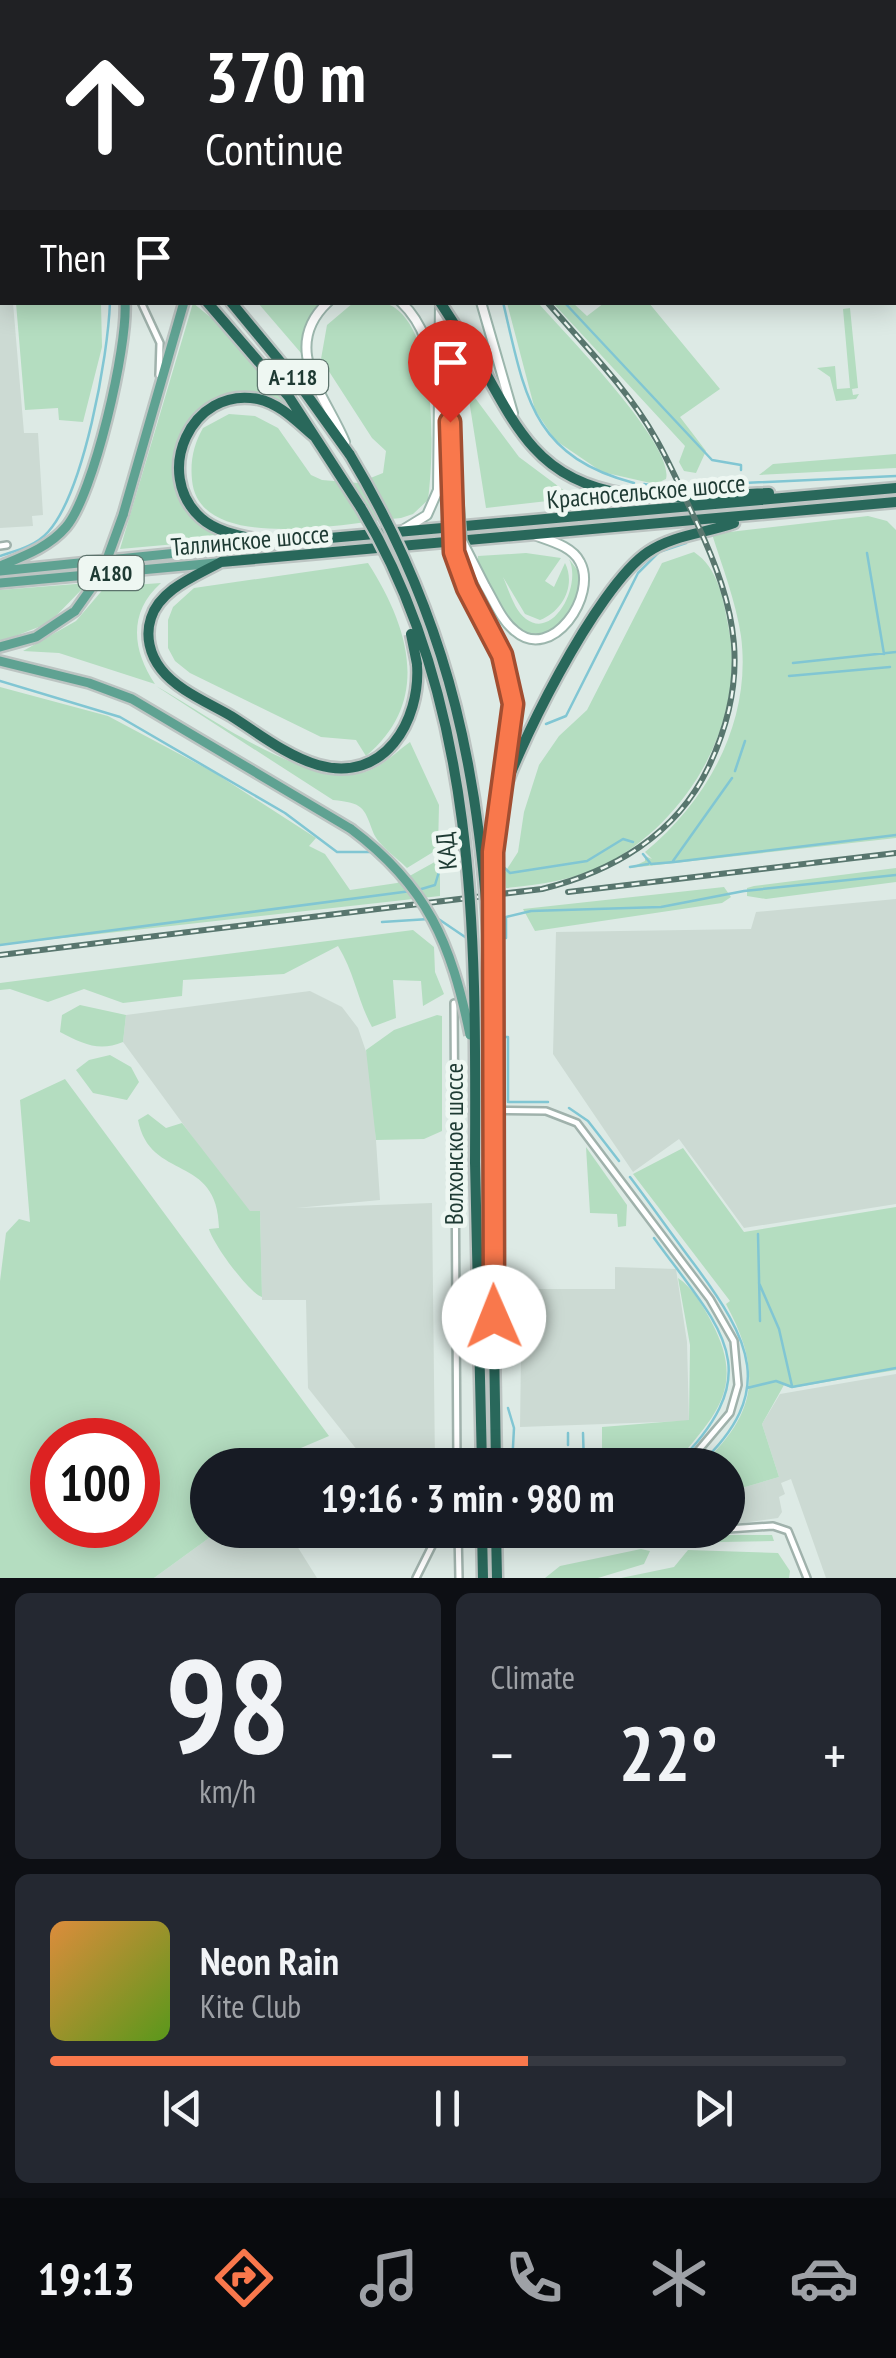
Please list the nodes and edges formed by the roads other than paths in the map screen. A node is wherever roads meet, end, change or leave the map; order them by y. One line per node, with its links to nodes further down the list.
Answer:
1 (125, 305): 28 (main road)
2 (144, 305): 13 (street)
3 (183, 305): 13 (main road)
4 (211, 305): 15 (highway, КАД / А-118)
5 (233, 305): 16 (highway, КАД / А-118)
6 (326, 305): 16 (main road)
7 (403, 305): 12 (main road)
8 (441, 305): 12 (main road)
9 (441, 305): 17 (main road)
10 (443, 305): 14 (highway, bridge)
11 (481, 305): 14 (main road)
12 (438, 403): 23 (main road)
13 (151, 412): 30 (main road, bridge)
14 (524, 435): 19 (highway)
15 (315, 437): 21 (highway, КАД / А-118); 26 (highway)
16 (350, 455): 33 (highway, КАД / А-118, bridge)
17 (454, 483): 24 (main road, bridge); 32 (main road, bridge)
18 (896, 488): 19 (highway, Красносельское шоссе)
19 (865, 490): 23 (highway, Красносельское шоссе)
20 (896, 502): 22 (highway, Красносельское шоссе)
21 (361, 508): 27 (highway, bridge); 35 (highway, КАД / А-118, bridge)
22 (750, 518): 24 (highway, Красносельское шоссе); 32 (highway, bridge)
23 (399, 532): 26 (highway, Таллинское шоссе)
24 (534, 536): 25 (highway, Красносельское шоссе)
25 (503, 538): 27 (highway, Таллинское шоссе)
26 (273, 543): 28 (main road, Таллинское шоссе)
27 (221, 562): 29 (main road, Таллинское шоссе / A180)
28 (0, 568)
29 (0, 583)
30 (0, 647)
31 (0, 662): 35 (main road, bridge)
32 (502, 794): 33 (highway, bridge)
33 (491, 976): 39 (highway, КАД / А-118, bridge)
34 (454, 1003): 36 (street, Волхонское шоссе)
35 (476, 1082): 38 (highway, КАД / А-118, bridge)
36 (453, 1110): 37 (street, Волхонское шоссе); 40 (street)
37 (457, 1448)
38 (482, 1448)
39 (496, 1448)
40 (702, 1448)
41 (745, 1528): 50 (street)
42 (431, 1548): 46 (street)
43 (458, 1548): 47 (street)
44 (482, 1548): 48 (highway)
45 (496, 1548): 49 (highway)
46 (416, 1578)
47 (458, 1578)
48 (483, 1578)
49 (497, 1578)
50 (807, 1578)

